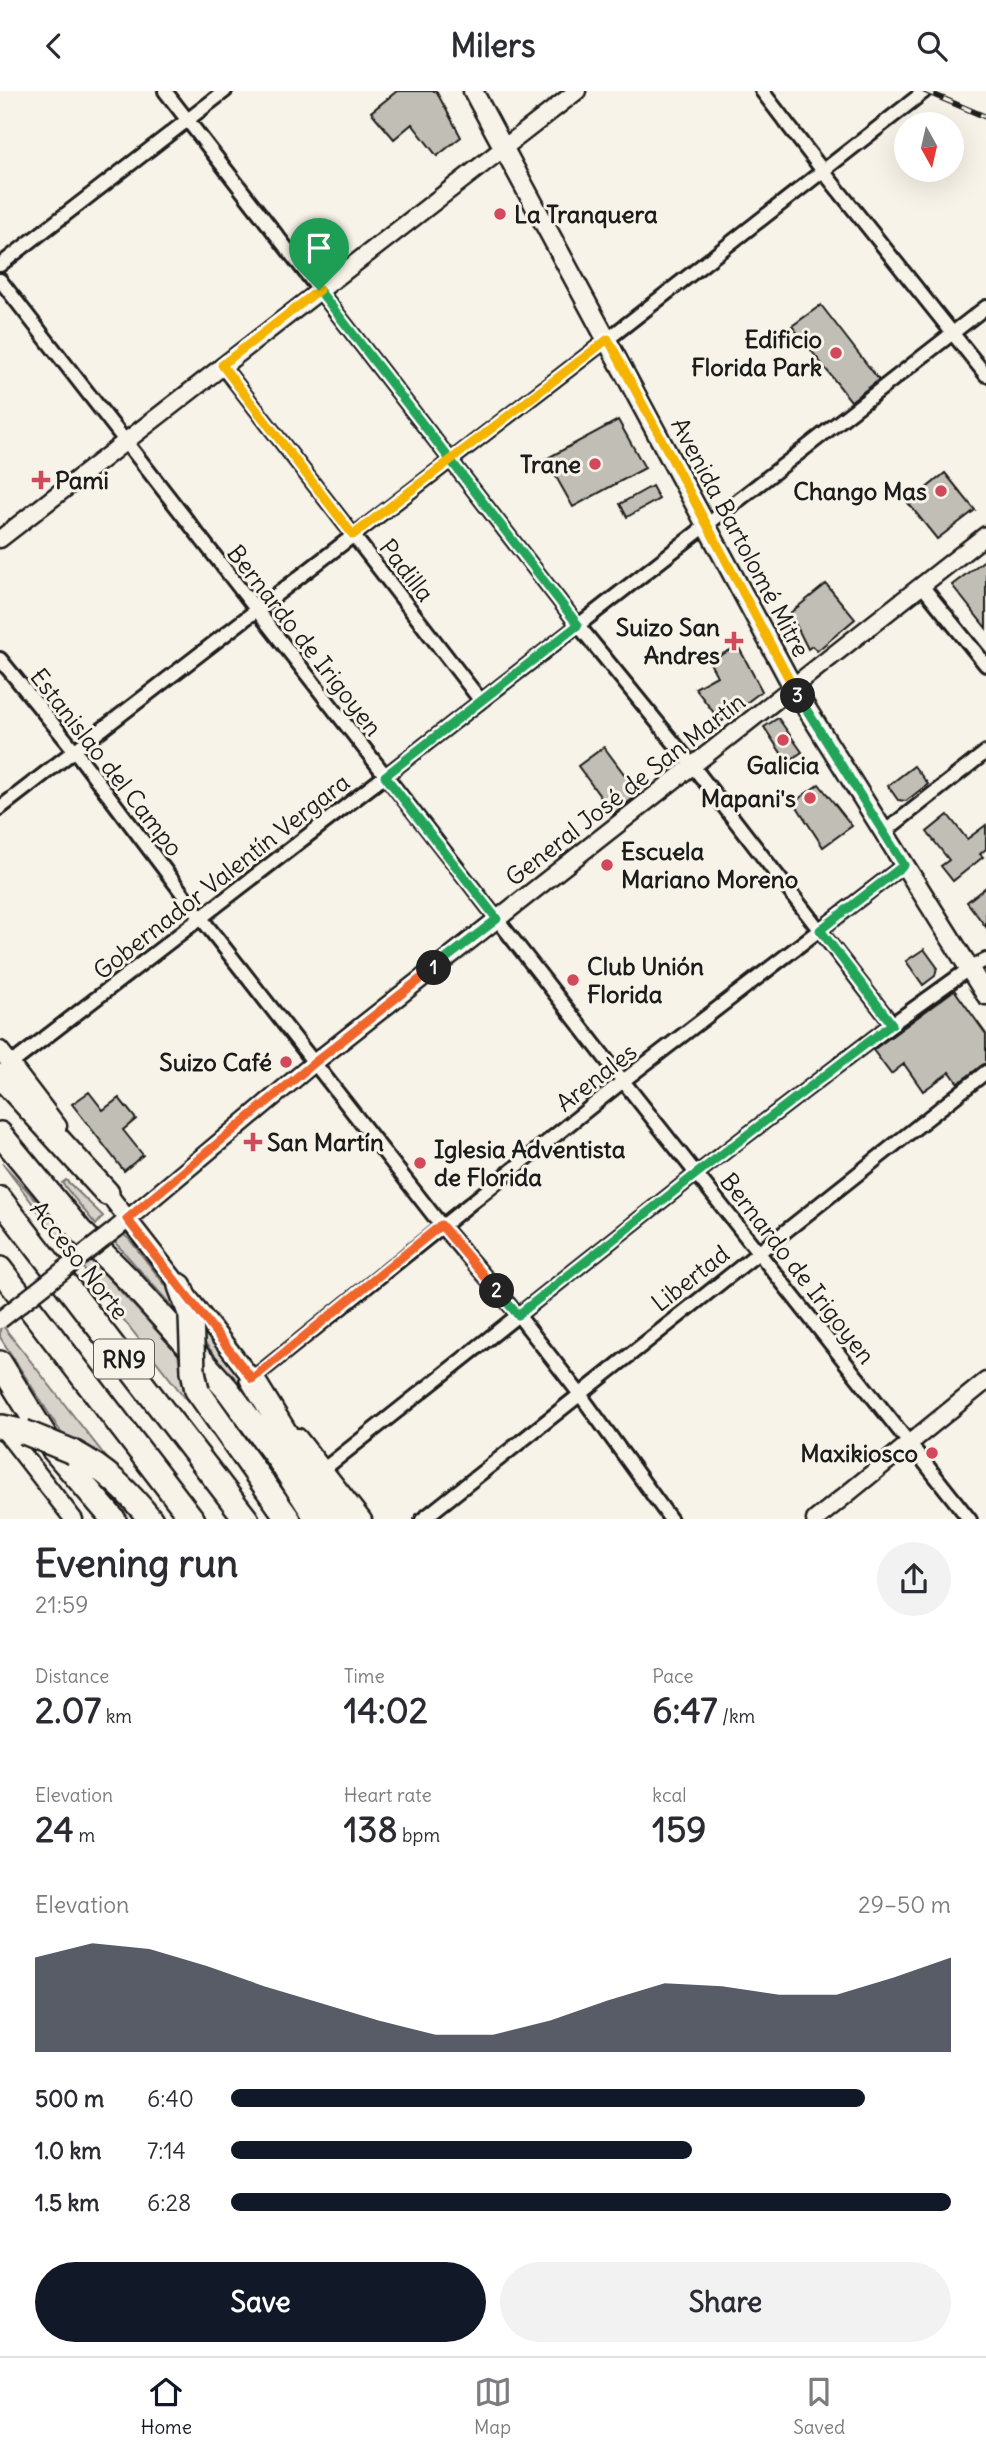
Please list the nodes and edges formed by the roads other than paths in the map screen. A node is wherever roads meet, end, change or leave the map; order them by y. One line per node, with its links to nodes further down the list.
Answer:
1 (165, 91): 7 (street)
2 (225, 91): 7 (street)
3 (473, 91): 8 (main road, Avenida Bartolomé Mitre)
4 (577, 91): 8 (street)
5 (762, 91): 9 (street)
6 (925, 91): 9 (street)
7 (188, 120): 10 (street); 12 (street)
8 (503, 148): 12 (street); 15 (main road, Avenida Bartolomé Mitre)
9 (823, 171): 14 (street); 15 (street)
10 (0, 265)
11 (0, 280): 18 (street, Bernardo de Irigoyen)
12 (319, 290): 16 (street); 19 (street)
13 (986, 307): 14 (street, Gobernador Valentín Vergara)
14 (952, 332): 17 (street); 20 (street, Gobernador Valentín Vergara)
15 (608, 339): 19 (street); 20 (main road, Avenida Bartolomé Mitre)
16 (222, 365): 18 (street); 21 (street, Padilla)
17 (986, 375)
18 (125, 442): 23 (street); 25 (street, Bernardo de Irigoyen)
19 (450, 460): 21 (street); 26 (street)
20 (707, 525): 26 (street, Gobernador Valentín Vergara); 29 (main road, Avenida Bartolomé Mitre)
21 (353, 535): 25 (street); 30 (street, Padilla)
22 (986, 535): 24 (street, General José de San Martín)
23 (0, 539)
24 (923, 587): 28 (street); 29 (street, General José de San Martín)
25 (256, 612): 31 (street); 34 (street, Bernardo de Irigoyen)
26 (578, 625): 30 (street, Gobernador Valentín Vergara); 33 (street)
27 (0, 659): 31 (street, Estanislao del Campo)
28 (986, 665)
29 (793, 687): 33 (street, General José de San Martín); 36 (main road, Avenida Bartolomé Mitre)
30 (481, 701): 34 (street, Gobernador Valentín Vergara)
31 (75, 751): 35 (street); 38 (street, Estanislao del Campo)
32 (986, 752): 36 (street)
33 (692, 765): 39 (street, General José de San Martín); 40 (street)
34 (385, 776): 38 (street, Gobernador Valentín Vergara); 39 (street, Bernardo de Irigoyen)
35 (0, 808)
36 (883, 833): 37 (main road, Avenida Bartolomé Mitre)
37 (904, 865): 40 (street, Arenales); 41 (main road, Avenida Bartolomé Mitre)
38 (201, 918): 45 (street, Estanislao del Campo); 46 (street, Gobernador Valentín Vergara)
39 (497, 919): 45 (street, General José de San Martín); 48 (street, Bernardo de Irigoyen)
40 (820, 930): 43 (street); 48 (street, Arenales)
41 (978, 964): 42 (main road, Avenida Bartolomé Mitre); 43 (street)
42 (986, 995)
43 (892, 1024): 50 (street)
44 (0, 1049): 46 (street)
45 (314, 1063): 53 (street, General José de San Martín); 54 (street, Estanislao del Campo)
46 (6, 1070): 51 (highway)
47 (986, 1072): 55 (street, Libertad)
48 (623, 1081): 50 (street, Bernardo de Irigoyen); 54 (street, Arenales)
49 (0, 1134): 73 (highway)
50 (696, 1174): 55 (street, Bernardo de Irigoyen); 58 (street)
51 (107, 1193): 53 (street)
52 (0, 1199): 71 (highway, Acceso Norte / RN9)
53 (121, 1224): 57 (street); 59 (street, General José de San Martín, bridge)
54 (441, 1225): 58 (street, Estanislao del Campo); 61 (street, Arenales)
55 (758, 1251): 63 (street, Libertad); 65 (street, Bernardo de Irigoyen)
56 (0, 1269): 70 (highway, RN9)
57 (180, 1286): 61 (street); 72 (highway, bridge)
58 (518, 1315): 63 (street, Estanislao del Campo); 66 (street)
59 (0, 1320)
60 (0, 1363): 68 (highway)
61 (252, 1379): 66 (street); 74 (highway)
62 (986, 1381): 65 (street)
63 (579, 1393): 76 (street, Libertad); 77 (street, Estanislao del Campo)
64 (8, 1428): 67 (street); 69 (highway, bridge)
65 (909, 1443): 78 (street); 79 (street, Bernardo de Irigoyen)
66 (324, 1469): 75 (street)
67 (73, 1519)
68 (113, 1519)
69 (150, 1519)
70 (192, 1519)
71 (246, 1519)
72 (288, 1519)
73 (317, 1519)
74 (341, 1519)
75 (362, 1519)
76 (423, 1519)
77 (670, 1519)
78 (816, 1519)
79 (969, 1519)

